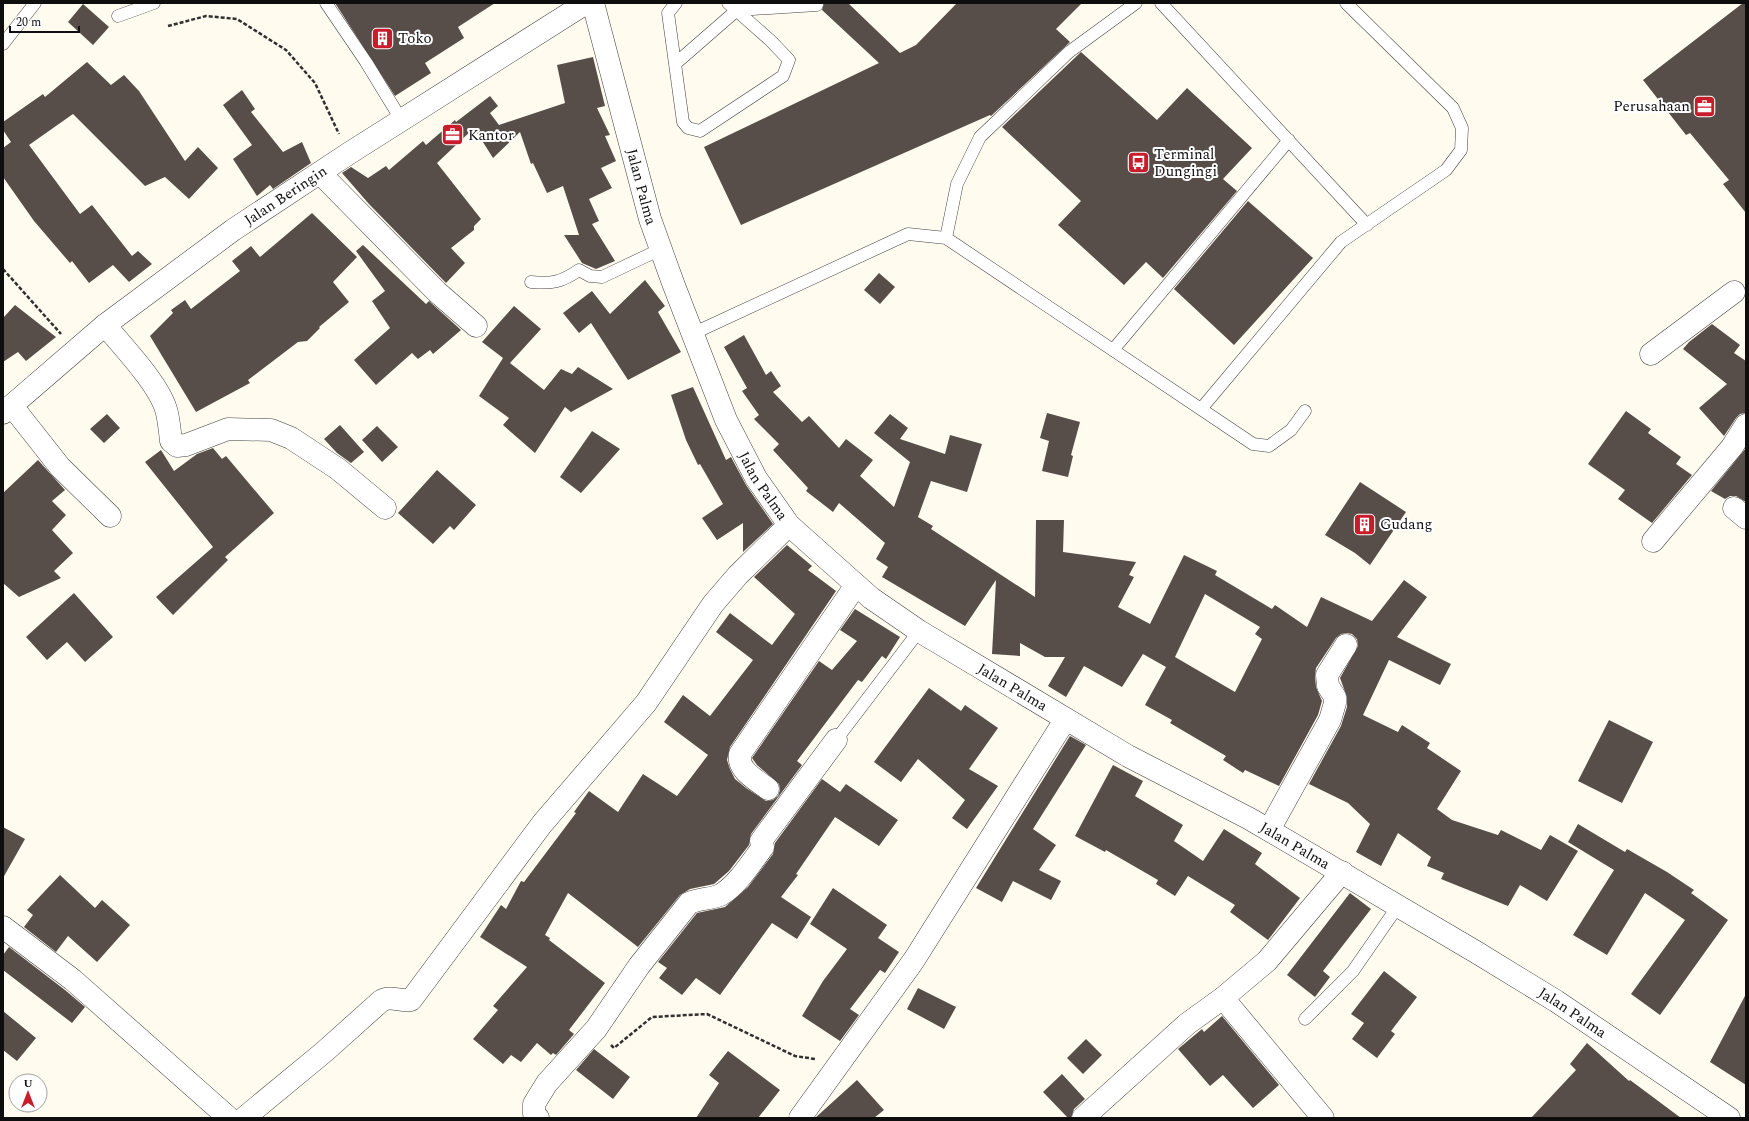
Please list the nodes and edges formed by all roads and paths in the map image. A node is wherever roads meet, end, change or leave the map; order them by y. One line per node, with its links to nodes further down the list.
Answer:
1 (35, 3): 14 (lane)
2 (154, 3): 12 (lane)
3 (326, 3): 16 (lane)
4 (586, 3): 16 (street, Jalan Beringin)
5 (593, 3): 22 (street, Jalan Palma)
6 (676, 3): 15 (lane)
7 (1136, 3): 21 (lane)
8 (1161, 3): 17 (lane)
9 (1346, 3): 20 (lane)
10 (817, 5): 11 (lane)
11 (733, 7): 15 (lane); 15 (lane)
12 (118, 16)
13 (168, 26): 18 (path)
14 (3, 44)
15 (675, 64)
16 (402, 121): 18 (street, Jalan Beringin)
17 (1289, 140): 20 (lane); 30 (lane)
18 (348, 154): 19 (street, Jalan Beringin)
19 (320, 173): 26 (street, Jalan Beringin); 27 (street)
20 (1367, 225): 33 (lane)
21 (946, 238): 28 (lane); 30 (lane)
22 (661, 249): 24 (lane); 28 (street, Jalan Palma)
23 (3, 269): 29 (path)
24 (531, 282)
25 (1742, 292): 31 (street)
26 (105, 325): 29 (street, Jalan Beringin); 36 (street)
27 (476, 326)
28 (692, 334): 38 (street, Jalan Palma)
29 (76, 350): 32 (street, Jalan Beringin)
30 (1113, 350): 33 (lane)
31 (1651, 354)
32 (7, 409): 37 (street)
33 (1201, 409): 34 (lane)
34 (1305, 411)
35 (1746, 425): 39 (street)
36 (385, 508)
37 (110, 516)
38 (789, 525): 40 (street, Jalan Palma); 55 (street)
39 (1654, 542)
40 (856, 585): 41 (street, Jalan Palma); 45 (street)
41 (919, 630): 43 (street, Jalan Palma); 44 (lane)
42 (1346, 645): 46 (street)
43 (1065, 720): 46 (street, Jalan Palma); 53 (street)
44 (836, 740): 52 (street)
45 (768, 790)
46 (1269, 830): 47 (street, Jalan Palma)
47 (1342, 872): 48 (street, Jalan Palma); 50 (street)
48 (1398, 906): 51 (lane); 60 (street, Jalan Palma)
49 (3, 927): 54 (street)
50 (1222, 998): 58 (street); 59 (street)
51 (1305, 1019)
52 (596, 1029): 53 (path); 56 (street)
53 (839, 1062): 57 (street)
54 (229, 1118)
55 (244, 1118)
56 (538, 1118)
57 (800, 1118)
58 (1084, 1118)
59 (1324, 1118)
60 (1730, 1118)

